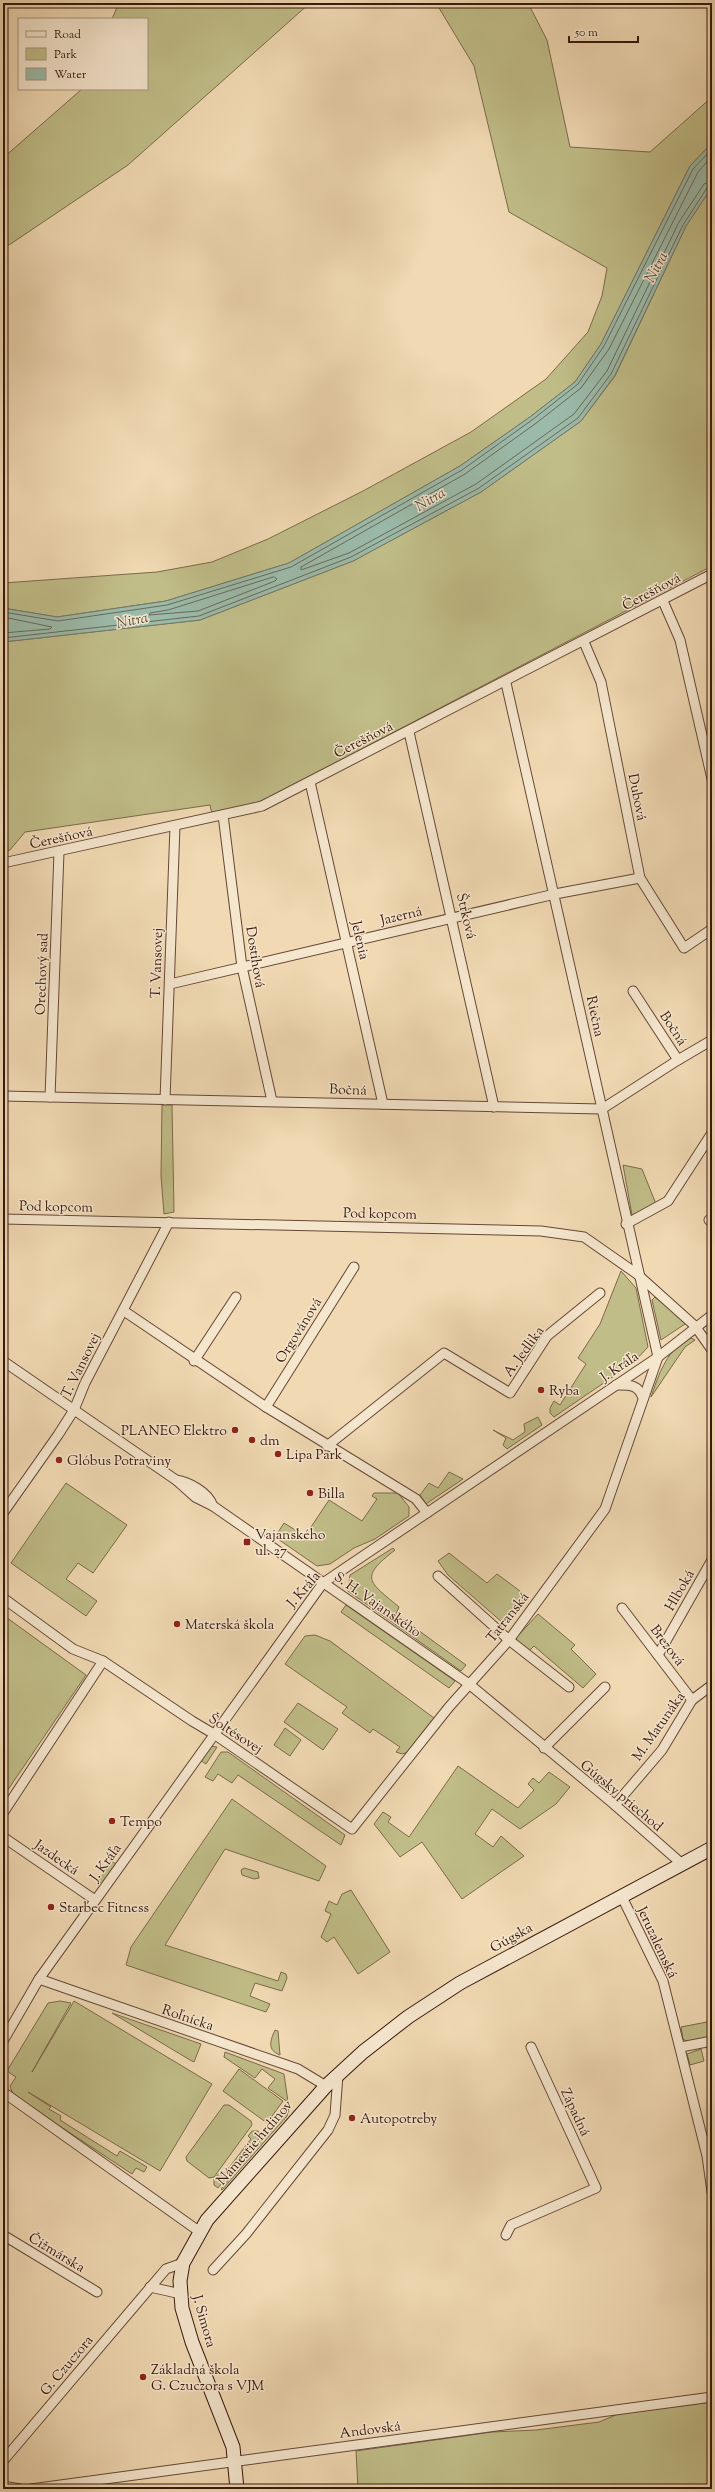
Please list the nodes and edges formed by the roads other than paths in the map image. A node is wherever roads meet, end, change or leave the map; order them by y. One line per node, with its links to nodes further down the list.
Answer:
1 (712, 574): 2 (street, Čerešňová)
2 (663, 601): 3 (street, Čerešňová); 6 (street)
3 (584, 642): 4 (street, Čerešňová); 12 (street, Dubová)
4 (506, 683): 5 (street, Čerešňová); 13 (street, Riečna)
5 (409, 732): 7 (street, Čerešňová); 14 (street, Štrková)
6 (712, 779)
7 (310, 782): 8 (street, Čerešňová); 16 (street, Jelenia)
8 (224, 815): 9 (street, Čerešňová); 17 (street, Dostihová)
9 (175, 826): 10 (street, Čerešňová); 18 (street, T. Vansovej)
10 (59, 852): 11 (street, Čerešňová); 23 (street, Orechový sad)
11 (3, 863)
12 (640, 878): 13 (street, Jazerná); 15 (street, Dubová)
13 (555, 894): 14 (street, Jazerná); 28 (street, Riečna)
14 (453, 918): 16 (street, Jazerná); 27 (street, Štrková)
15 (712, 929)
16 (347, 942): 17 (street, Jazerná); 26 (street, Jelenia)
17 (242, 967): 18 (street, Jazerná); 25 (street, Dostihová)
18 (170, 984): 24 (street, T. Vansovej)
19 (633, 991): 21 (street, Bočná)
20 (712, 1040): 21 (street, Bočná)
21 (678, 1060): 28 (street, Bočná)
22 (3, 1096): 23 (street, Bočná)
23 (50, 1097): 24 (street, Bočná)
24 (165, 1100): 25 (street, Bočná)
25 (272, 1101): 26 (street, Bočná)
26 (383, 1104): 27 (street, Bočná)
27 (494, 1107): 28 (street, Bočná)
28 (602, 1109): 32 (street, Riečna)
29 (712, 1132): 32 (street)
30 (3, 1219): 31 (street, Pod kopcom)
31 (169, 1222): 34 (street, Pod kopcom); 37 (street, T. Vansovej)
32 (626, 1224): 34 (street, Riečna)
33 (354, 1267): 46 (street, Orgovánová)
34 (637, 1274): 39 (street, Pod kopcom); 41 (street, Riečna)
35 (600, 1293): 48 (street, A. Jedlika)
36 (236, 1297): 43 (street)
37 (124, 1311): 43 (street); 47 (street, T. Vansovej)
38 (712, 1315): 39 (street)
39 (695, 1326): 40 (street, Pod kopcom); 41 (street)
40 (712, 1350)
41 (658, 1356): 44 (street, J. Kráľa); 45 (street, Tatranská)
42 (3, 1361): 47 (street, S. H. Vajanského)
43 (194, 1361): 46 (street)
44 (616, 1385): 45 (street); 50 (street, J. Kráľa)
45 (643, 1398): 56 (street, Tatranská)
46 (266, 1407): 48 (street)
47 (74, 1410): 49 (street, T. Vansovej); 53 (street, S. H. Vajanského)
48 (327, 1446): 50 (street)
49 (3, 1513)
50 (427, 1513): 53 (street, J. Kráľa)
51 (712, 1560): 57 (street, Hlboká)
52 (438, 1576): 56 (street)
53 (323, 1583): 59 (street, S. H. Vajanského); 64 (street, J. Kráľa)
54 (3, 1598): 58 (street, Šoltésovej)
55 (622, 1608): 57 (street, Brezová)
56 (509, 1640): 59 (street, Tatranská); 62 (street)
57 (658, 1655): 63 (street, Brezová)
58 (103, 1661): 64 (street, Šoltésovej); 67 (street)
59 (469, 1684): 65 (street, Gúgsky priechod); 68 (street, Tatranská)
60 (712, 1685): 63 (street, M. Matunáka)
61 (605, 1686): 65 (street)
62 (570, 1687)
63 (692, 1700): 66 (street, M. Matunáka)
64 (214, 1734): 68 (street, Šoltésovej); 73 (street, J. Kráľa)
65 (544, 1748): 66 (street, Gúgsky priechod)
66 (615, 1805): 71 (street, Gúgsky priechod)
67 (3, 1813)
68 (352, 1829)
69 (3, 1837): 73 (street, Jazdecká)
70 (712, 1848): 71 (main road, Gúgska)
71 (682, 1864): 72 (main road, Gúgska)
72 (621, 1895): 77 (street, Jeruzalemská); 79 (main road, Gúgska)
73 (95, 1900): 74 (street, J. Kráľa)
74 (39, 1979): 75 (street, J. Kráľa); 80 (street, Roľnícka)
75 (3, 2041)
76 (712, 2041): 77 (street)
77 (681, 2047): 82 (street, Jeruzalemská)
78 (531, 2048): 85 (street, Západná)
79 (338, 2074): 80 (main road, Námestie hrdinov); 87 (street)
80 (326, 2086): 83 (main road, Námestie hrdinov)
81 (3, 2092): 83 (street)
82 (712, 2192)
83 (200, 2232): 86 (main road, J. Simora)
84 (3, 2235): 89 (street, Čižmárska)
85 (506, 2235)
86 (183, 2263): 88 (street, G. Czuczora); 90 (main road, J. Simora)
87 (213, 2270)
88 (150, 2287): 90 (street); 92 (street, G. Czuczora)
89 (97, 2292)
90 (180, 2294): 93 (main road, J. Simora)
91 (712, 2397): 93 (street, Andovská)
92 (3, 2461)
93 (235, 2461): 96 (street, Andovská); 97 (main road, J. Simora)
94 (3, 2486): 95 (street)
95 (20, 2489)
96 (31, 2489)
97 (237, 2489)

